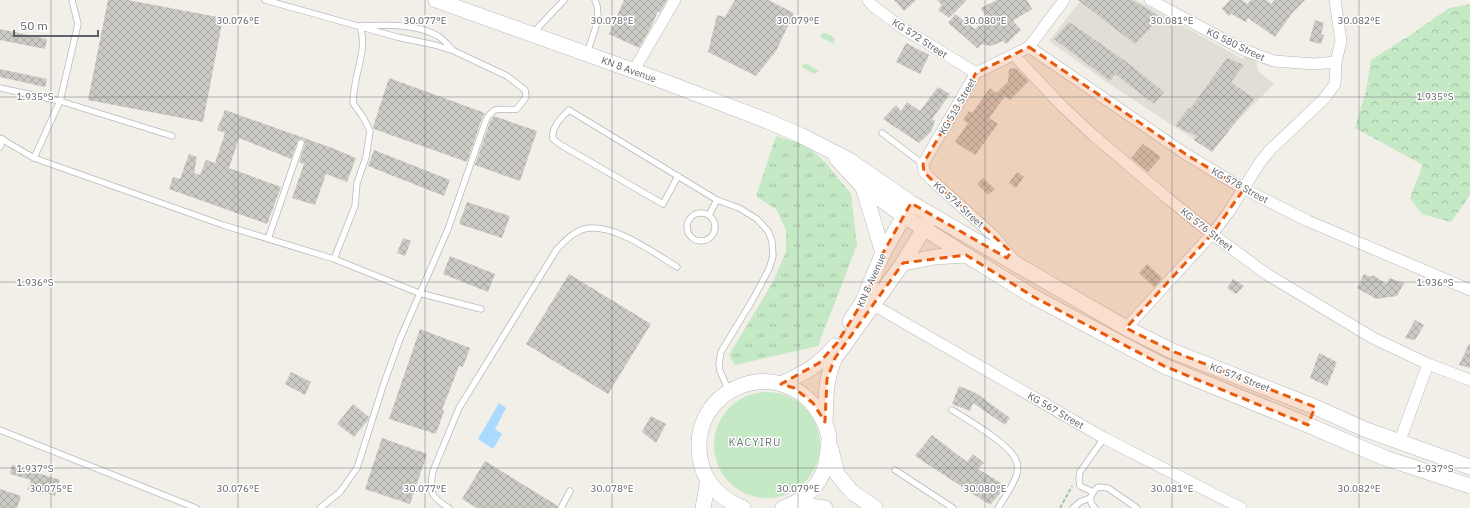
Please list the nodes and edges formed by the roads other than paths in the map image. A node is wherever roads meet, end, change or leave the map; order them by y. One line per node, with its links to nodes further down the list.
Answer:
1 (72, 0): 21 (lane)
2 (265, 0): 11 (lane)
3 (436, 0): 12 (main road, KN 8 Avenue)
4 (564, 0): 12 (lane)
5 (595, 0): 15 (lane)
6 (675, 0): 18 (street)
7 (868, 0): 19 (street, KG 572 Street)
8 (1064, 0): 13 (street, KG 513 Street)
9 (1150, 0): 17 (street, KG 580 Street)
10 (1335, 0): 17 (street)
11 (360, 26): 14 (lane); 14 (lane); 41 (lane)
12 (531, 34): 15 (main road, KN 8 Avenue)
13 (1029, 47): 16 (street, KG 513 Street); 32 (street, KG 578 Street)
14 (454, 51): 46 (lane)
15 (586, 54): 18 (main road, KN 8 Avenue)
16 (1014, 55): 19 (street, KG 513 Street); 37 (street, KG 576 Street)
17 (1336, 62): 32 (street)
18 (634, 70): 26 (main road, KN 8 Avenue)
19 (976, 73): 29 (street, KG 513 Street)
20 (0, 88): 21 (lane)
21 (60, 101): 23 (lane); 28 (lane)
22 (882, 133): 29 (lane)
23 (172, 136)
24 (1, 138): 27 (lane); 28 (lane)
25 (301, 143): 38 (lane)
26 (820, 144): 31 (main road, KN 8 Avenue); 34 (main road, KN 8 Avenue)
27 (0, 147)
28 (34, 158): 38 (lane)
29 (925, 161): 44 (street, KG 574 Street)
30 (678, 176): 30 (lane); 33 (lane)
31 (863, 187): 34 (main road, KN 8 Avenue); 39 (main road)
32 (1244, 189): 37 (street); 45 (street, KG 578 Street)
33 (717, 200): 35 (lane); 55 (lane)
34 (907, 209): 36 (main road); 39 (main road, KN 8 Avenue)
35 (709, 215): 35 (lane)
36 (928, 222): 40 (main road); 42 (main road); 44 (main road, KG 574 Street)
37 (1212, 234): 49 (street); 51 (street, KG 576 Street)
38 (268, 239): 41 (lane)
39 (883, 253): 47 (main road, KN 8 Avenue)
40 (966, 255): 42 (main road); 52 (main road)
41 (334, 259): 46 (lane)
42 (903, 263): 47 (main road)
43 (677, 267): 74 (lane)
44 (1019, 267): 49 (main road, KG 574 Street)
45 (1470, 290)
46 (419, 293): 48 (lane); 73 (lane)
47 (868, 303): 54 (main road, KN 8 Avenue); 58 (main road); 62 (street, KG 567 Street)
48 (482, 309)
49 (1126, 328): 50 (main road, KG 574 Street)
50 (1172, 351): 52 (main road); 56 (main road, KG 574 Street)
51 (1428, 364): 53 (street, KG 576 Street); 63 (street)
52 (1164, 366): 59 (main road)
53 (1470, 380)
54 (781, 384): 55 (main road); 58 (main road)
55 (729, 391): 66 (main road)
56 (1315, 407): 59 (main road); 63 (main road, KG 574 Street)
57 (952, 410): 81 (lane)
58 (825, 422): 61 (main road)
59 (1308, 425): 67 (main road)
60 (0, 430): 72 (lane)
61 (829, 437): 71 (main road); 79 (main road)
62 (1104, 438): 69 (lane); 85 (street, KG 567 Street)
63 (1399, 443): 64 (main road, KG 574 Street)
64 (1470, 467)
65 (895, 470): 80 (lane)
66 (708, 480): 76 (main road); 77 (main road)
67 (1470, 486)
68 (570, 491): 75 (lane)
69 (1093, 492): 70 (lane); 84 (lane)
70 (1090, 498): 82 (lane); 83 (lane)
71 (788, 506): 78 (main road)
72 (196, 508)
73 (320, 508)
74 (449, 508)
75 (561, 508)
76 (702, 508)
77 (743, 508)
78 (825, 508)
79 (875, 508)
80 (953, 508)
81 (998, 508)
82 (1073, 508)
83 (1095, 508)
84 (1136, 508)
85 (1241, 508)

